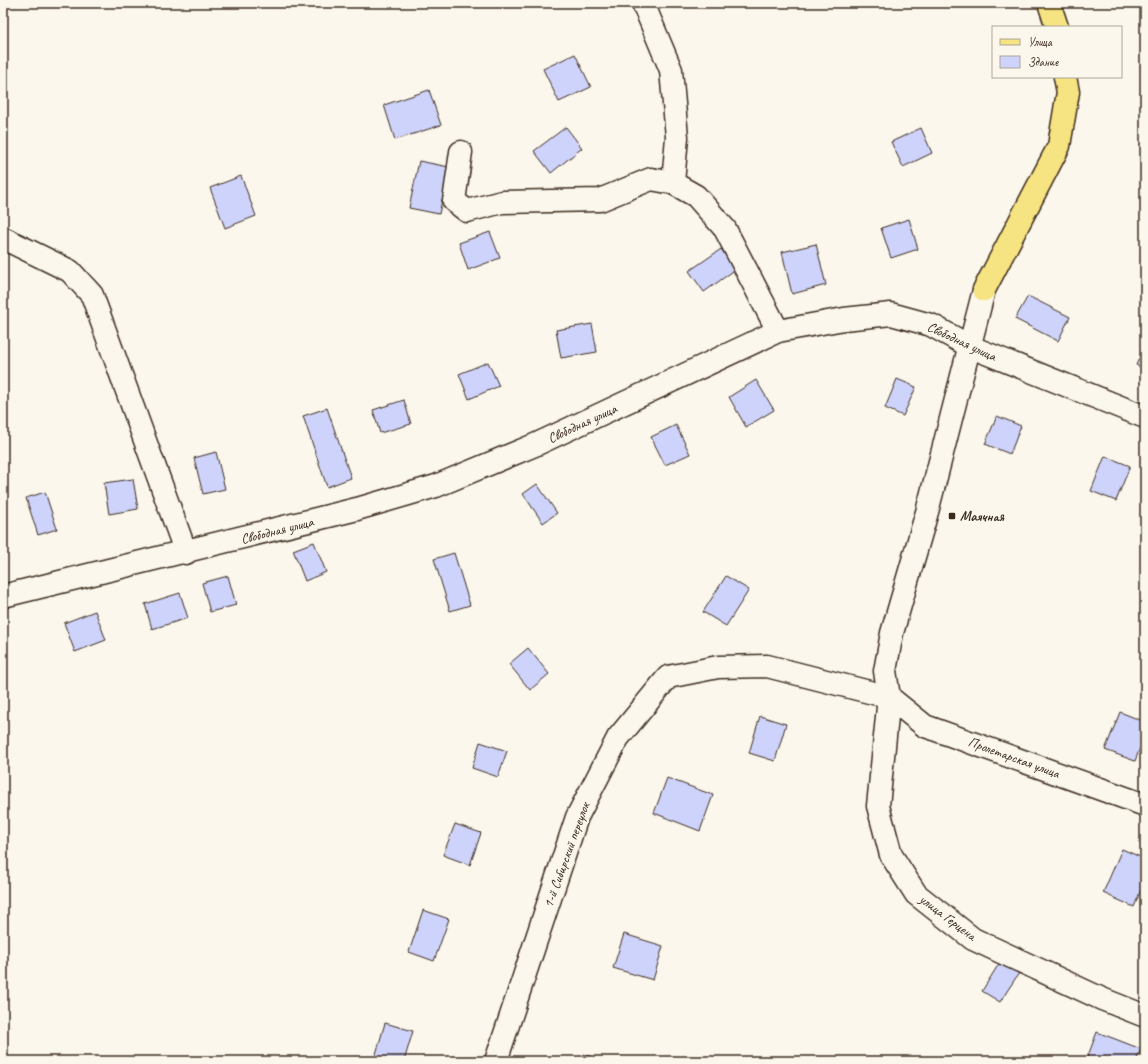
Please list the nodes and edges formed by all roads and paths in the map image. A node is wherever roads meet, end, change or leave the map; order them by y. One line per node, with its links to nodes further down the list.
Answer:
1 (643, 3): 6 (street)
2 (1049, 3): 3 (main road)
3 (1057, 26)
4 (1065, 78): 8 (main road)
5 (461, 152): 6 (street)
6 (673, 183): 9 (street)
7 (3, 238): 12 (street)
8 (984, 290): 10 (street, улица Герцена)
9 (778, 331): 10 (street, Свободная улица); 12 (street, Свободная улица)
10 (970, 347): 11 (street, Свободная улица); 14 (street, улица Герцена)
11 (1145, 416)
12 (186, 553): 13 (street, Свободная улица)
13 (3, 596)
14 (889, 697): 15 (street, Пролетарская улица); 16 (street, улица Герцена); 17 (street, 1-й Сибирский переулок)
15 (1145, 805)
16 (1145, 1016)
17 (496, 1061)

